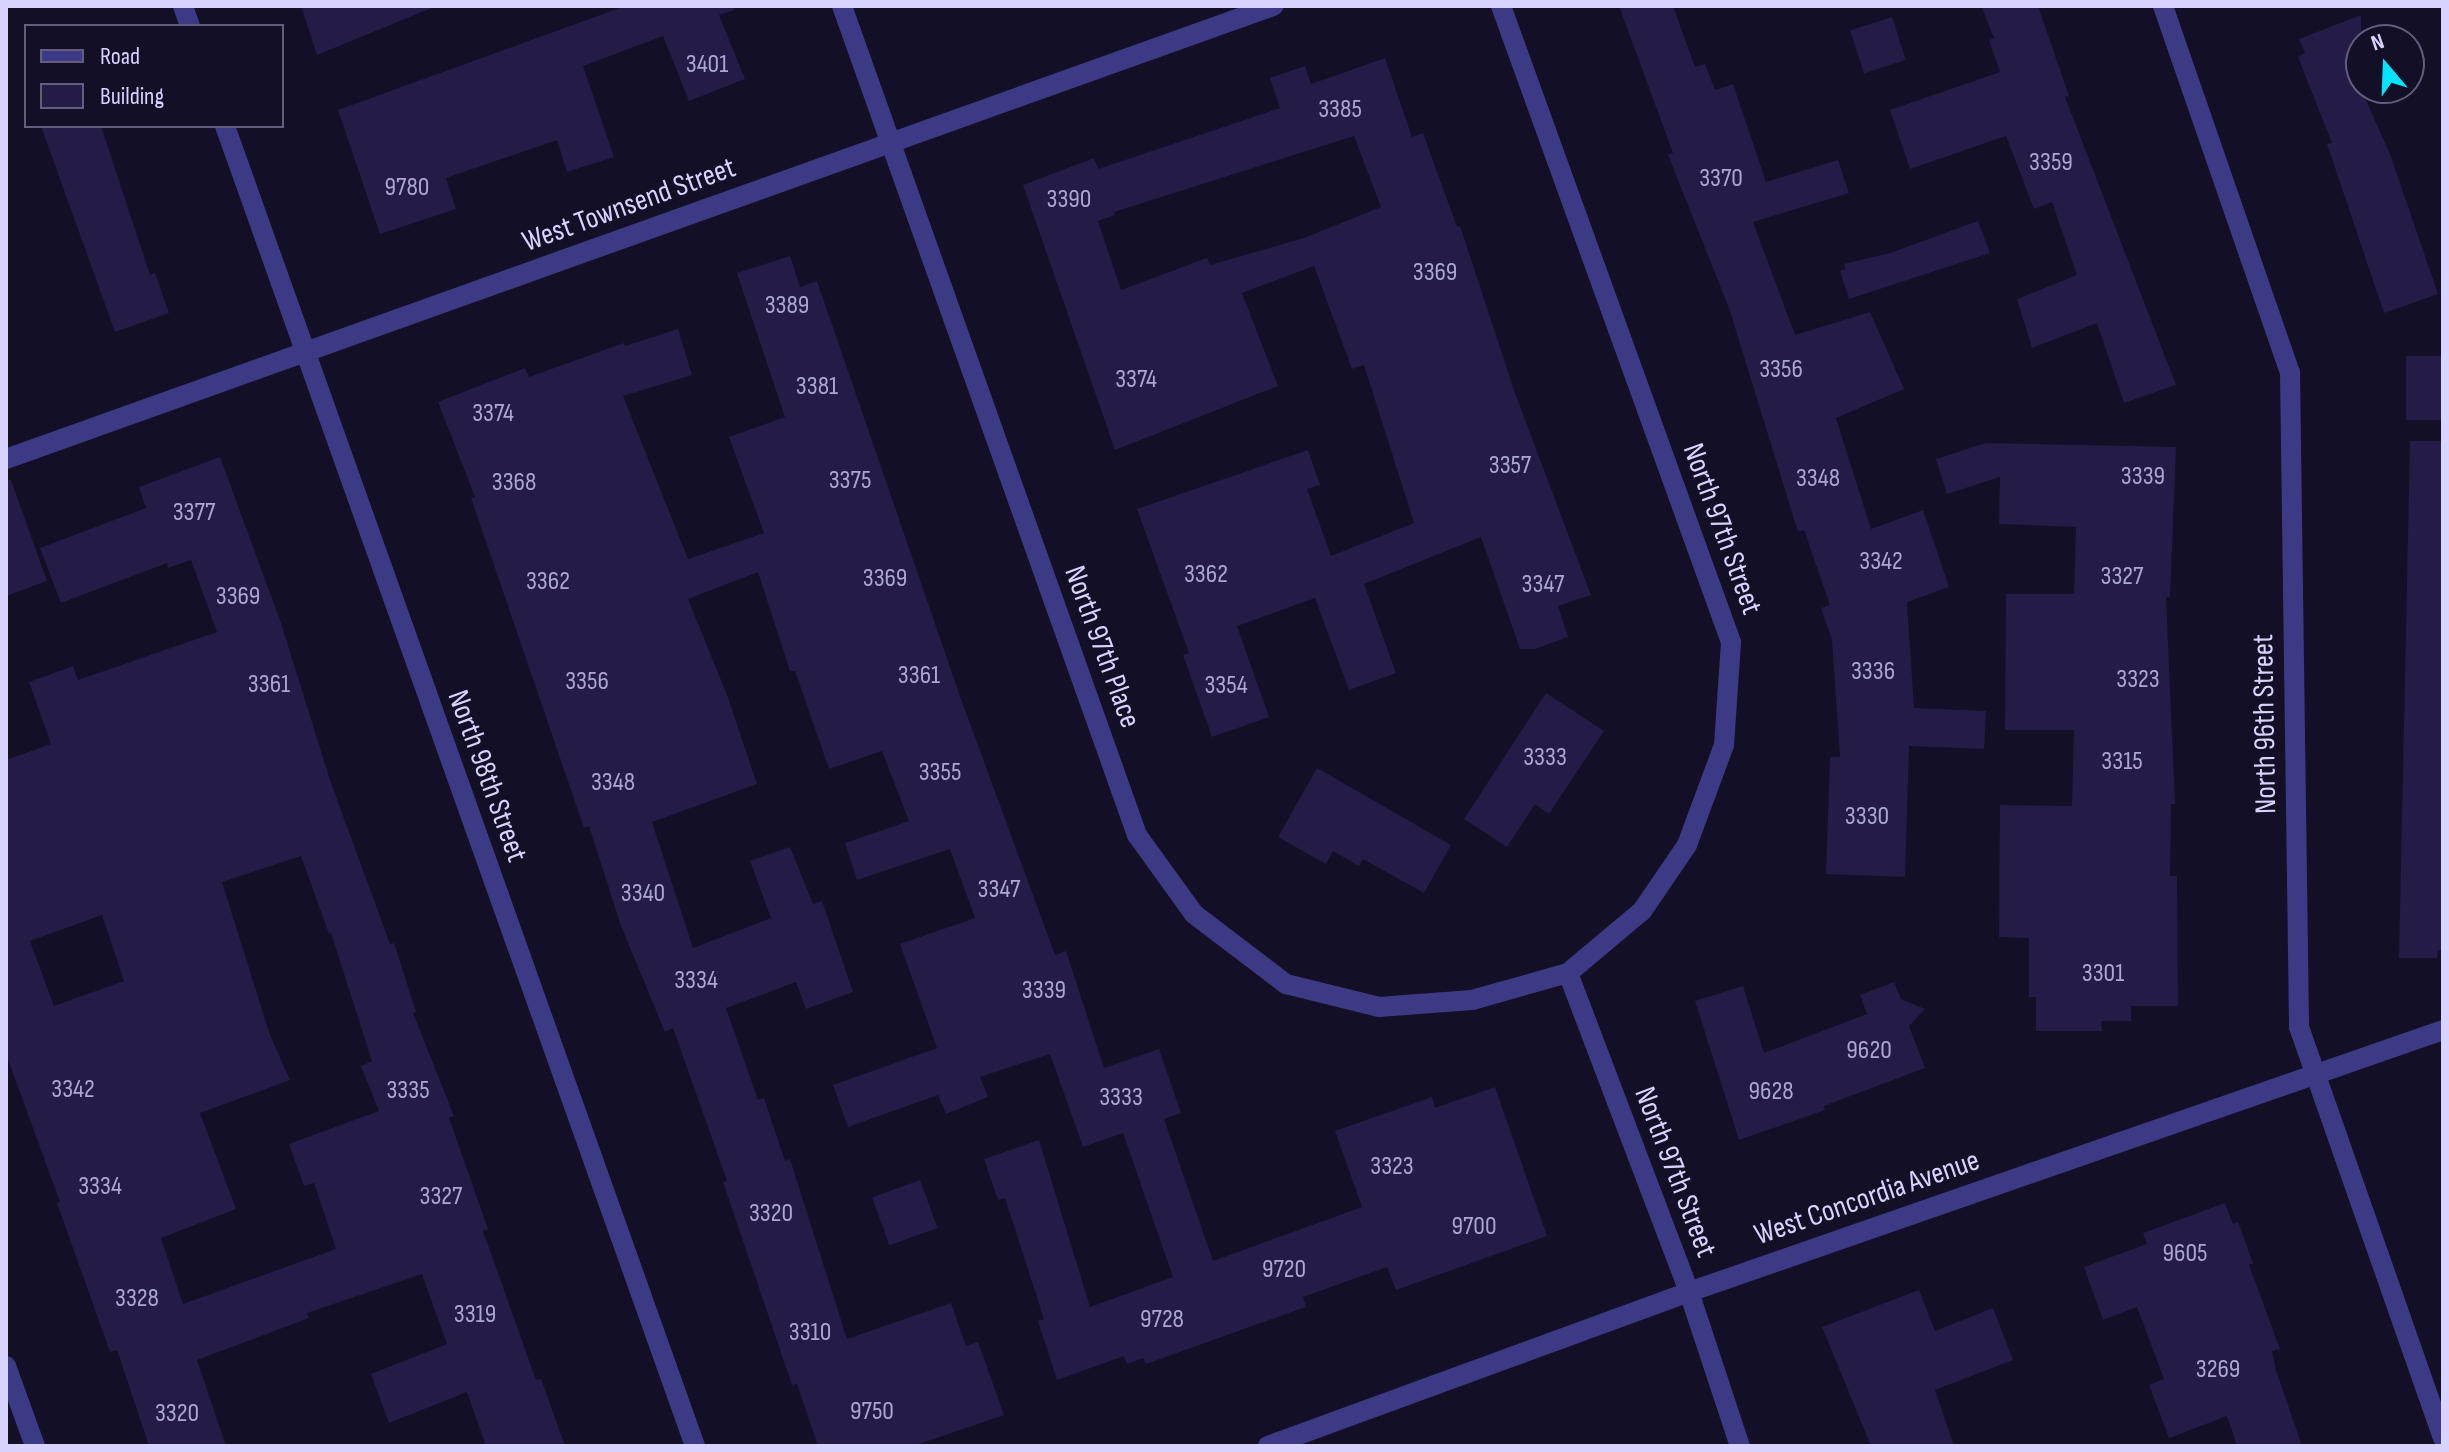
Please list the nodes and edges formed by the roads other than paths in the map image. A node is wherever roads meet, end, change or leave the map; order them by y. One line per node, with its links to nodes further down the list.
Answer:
1 (842, 6): 6 (street, North 97th Place)
2 (1273, 6): 6 (street, West Townsend Street)
3 (1501, 6): 9 (street, North 97th Street)
4 (2163, 6): 11 (street, North 96th Street)
5 (226, 128): 7 (street, North 98th Street)
6 (890, 143): 7 (street, West Townsend Street); 9 (street, North 97th Place)
7 (304, 353): 8 (street, West Townsend Street); 16 (street, North 98th Street)
8 (6, 459)
9 (1568, 973): 12 (street, North 97th Street)
10 (2443, 1030): 11 (street, West Concordia Avenue)
11 (2314, 1074): 12 (street, West Concordia Avenue); 14 (street, North 96th Street)
12 (1689, 1292): 17 (street, West Concordia Avenue); 18 (street, North 97th Street)
13 (6, 1366): 15 (street)
14 (2443, 1439)
15 (35, 1446)
16 (695, 1446)
17 (1268, 1446)
18 (1740, 1446)

